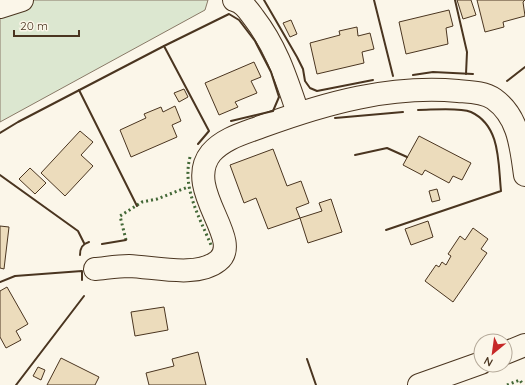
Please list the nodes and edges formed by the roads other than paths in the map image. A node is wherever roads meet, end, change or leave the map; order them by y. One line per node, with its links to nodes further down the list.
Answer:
1 (22, 0): 3 (street)
2 (234, 0): 4 (street)
3 (0, 8)
4 (298, 113): 5 (street); 6 (street)
5 (525, 175)
6 (95, 269)
7 (525, 345): 8 (street)
8 (513, 350)
9 (473, 366): 10 (street)
10 (419, 385)

